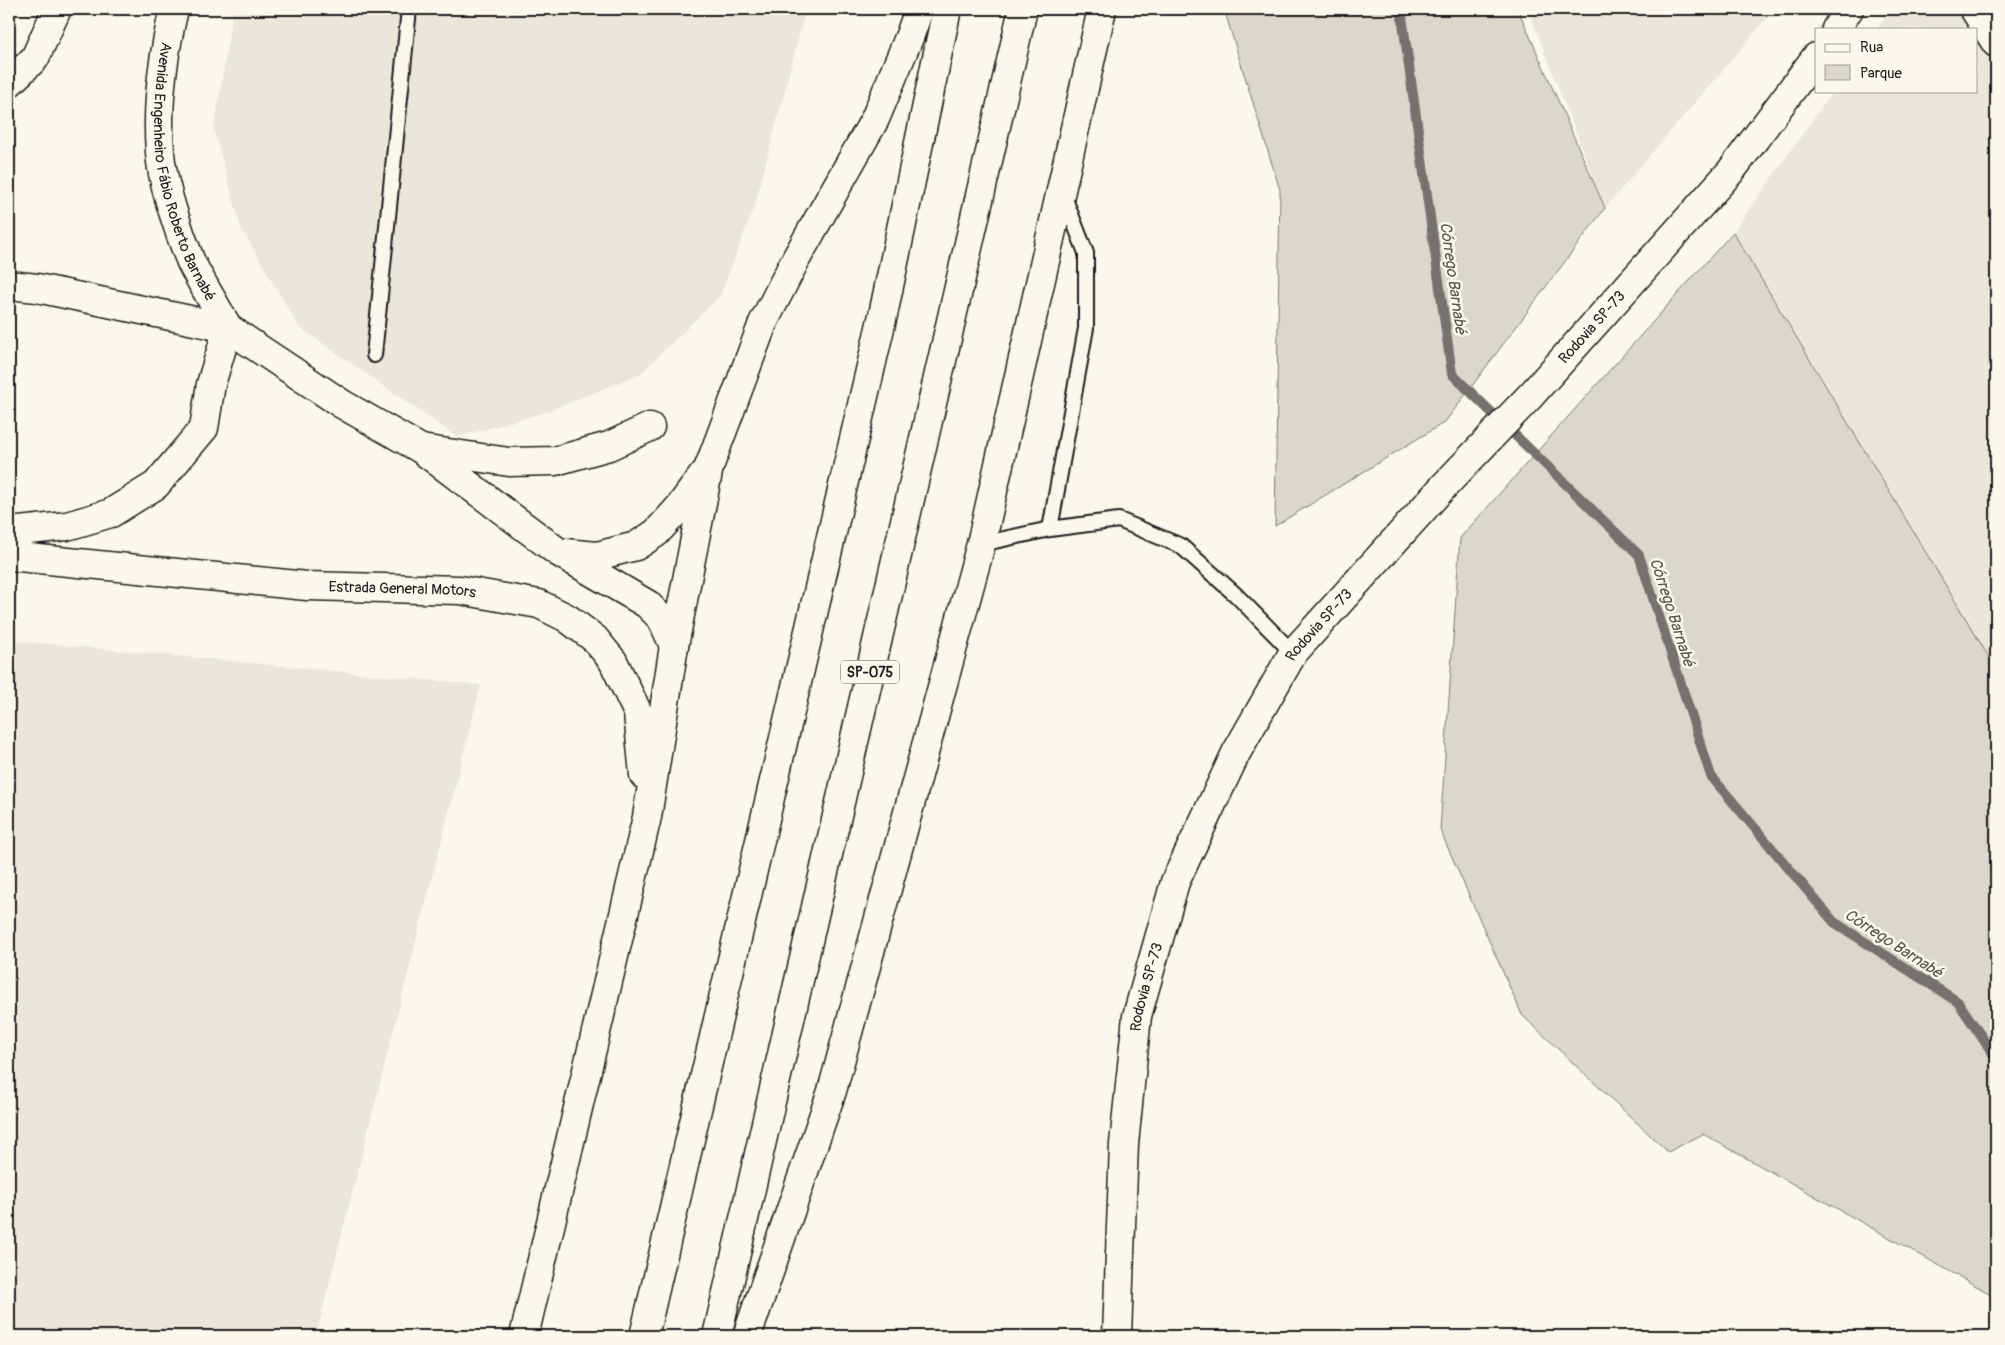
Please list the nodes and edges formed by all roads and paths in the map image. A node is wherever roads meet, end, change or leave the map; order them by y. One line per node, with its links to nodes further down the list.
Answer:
1 (57, 9): 13 (main road)
2 (174, 9): 16 (main road, Avenida Engenheiro Fábio Roberto Barnabé)
3 (409, 9): 17 (lane)
4 (918, 9): 20 (main road)
5 (947, 9): 30 (main road)
6 (1023, 9): 31 (main road, SP-075)
7 (1102, 9): 14 (main road)
8 (1849, 9): 10 (main road)
9 (1974, 9): 11 (main road)
10 (1837, 28)
11 (1996, 42)
12 (1815, 58): 27 (main road, Rodovia SP-73)
13 (9, 83)
14 (1061, 188): 21 (lane); 23 (main road)
15 (9, 285): 16 (main road)
16 (228, 328): 19 (main road); 22 (main road)
17 (374, 354)
18 (650, 427): 19 (main road)
19 (421, 449): 24 (main road)
20 (709, 467): 24 (main road); 26 (main road)
21 (1050, 529): 23 (lane); 27 (lane)
22 (9, 532)
23 (981, 544): 32 (main road)
24 (558, 552): 26 (main road)
25 (9, 556): 28 (main road, Estrada General Motors)
26 (674, 646): 28 (main road)
27 (1293, 653): 33 (main road, Rodovia SP-73)
28 (647, 817): 29 (main road)
29 (524, 1336)
30 (644, 1336)
31 (717, 1336)
32 (747, 1336)
33 (1117, 1336)

